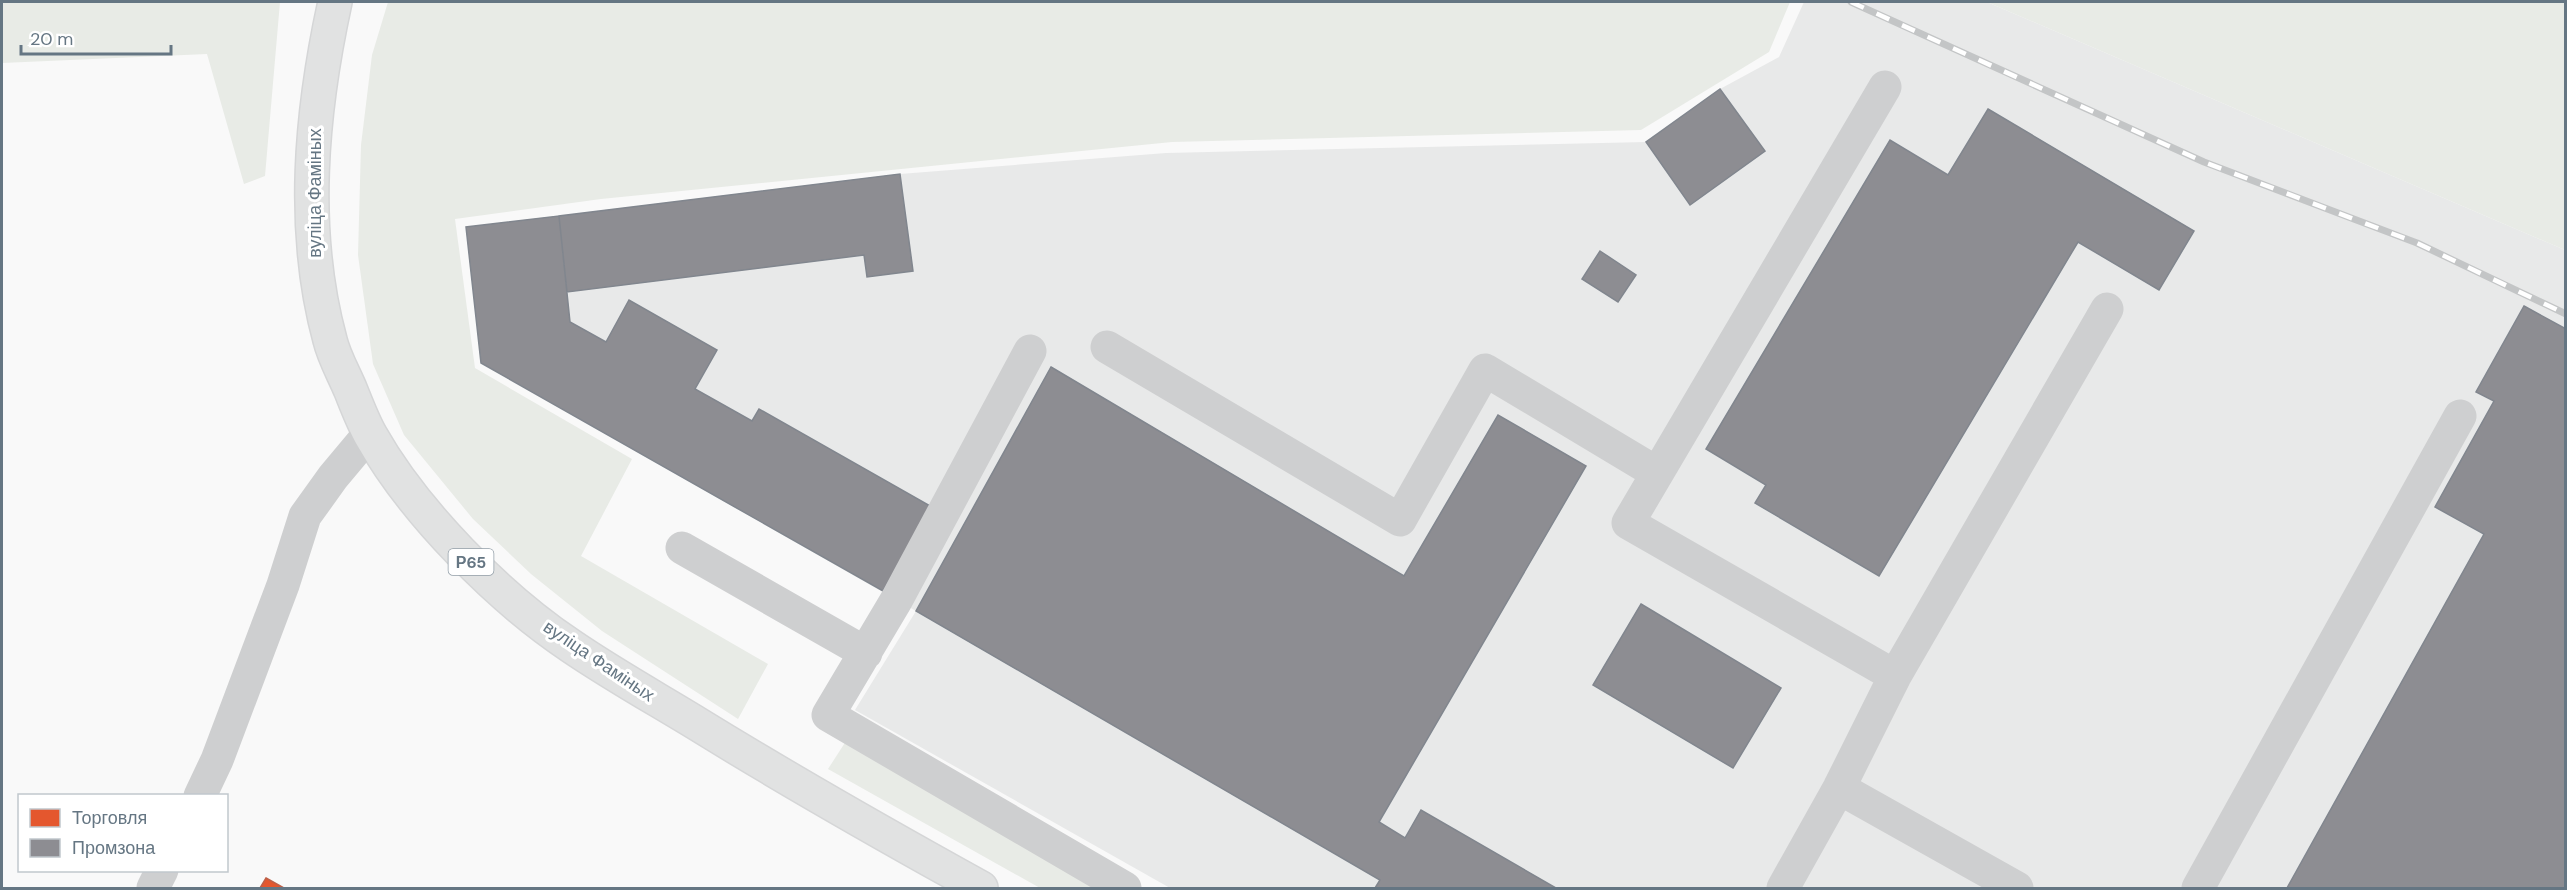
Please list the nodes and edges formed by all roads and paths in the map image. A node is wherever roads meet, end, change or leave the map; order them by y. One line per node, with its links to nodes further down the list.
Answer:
1 (335, 2): 7 (main road, вуліца Фаміных / Р65)
2 (1885, 87): 8 (lane)
3 (2107, 309): 11 (lane)
4 (1107, 347): 8 (lane)
5 (1029, 351): 10 (lane)
6 (2460, 416): 20 (lane)
7 (369, 434): 13 (lane); 16 (main road, вуліца Фаміных / Р65)
8 (1658, 473): 11 (lane)
9 (682, 548): 10 (lane)
10 (866, 652): 17 (lane)
11 (1895, 676): 12 (lane)
12 (1839, 788): 18 (lane); 19 (lane)
13 (200, 794)
14 (161, 872): 15 (lane)
15 (153, 888)
16 (981, 888)
17 (1125, 888)
18 (1783, 888)
19 (2017, 888)
20 (2199, 888)

